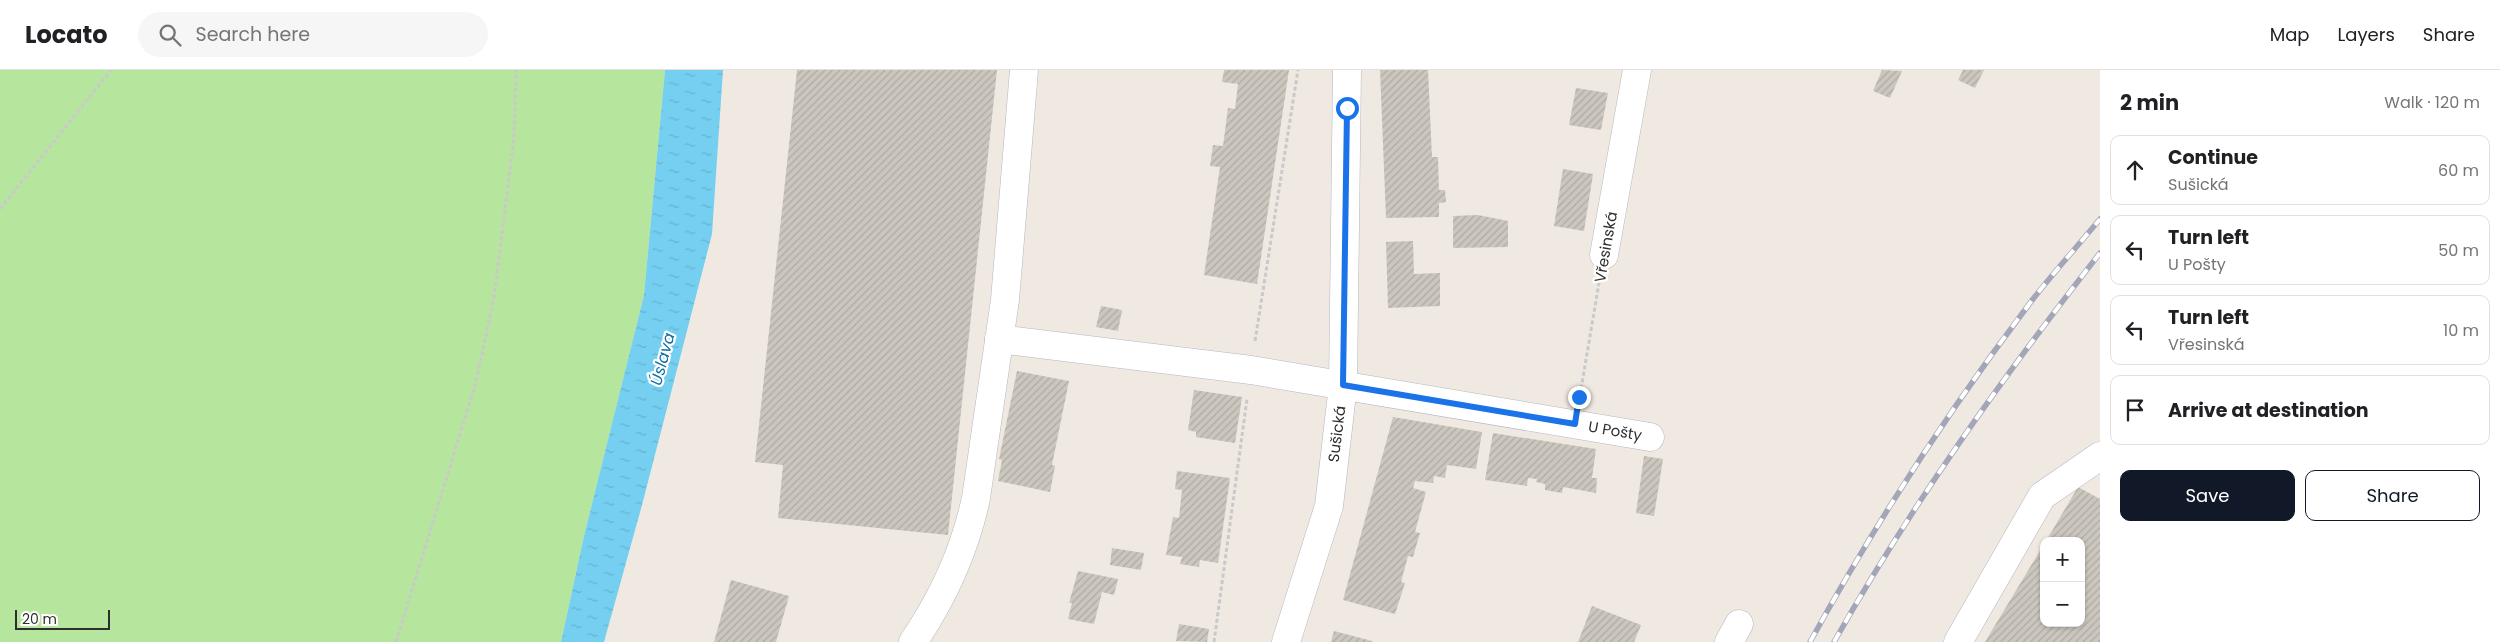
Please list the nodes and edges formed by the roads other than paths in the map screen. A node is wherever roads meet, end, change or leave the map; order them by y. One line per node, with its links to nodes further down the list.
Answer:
1 (1024, 70): 5 (street)
2 (1347, 70): 6 (street, Sušická)
3 (1637, 70): 4 (street, Vřesinská)
4 (1604, 255)
5 (999, 339): 6 (street, U Pošty); 9 (street)
6 (1343, 385): 7 (street, U Pošty); 10 (street, Sušická)
7 (1650, 437)
8 (2100, 456): 11 (street)
9 (913, 642)
10 (1286, 642)
11 (1958, 642)

